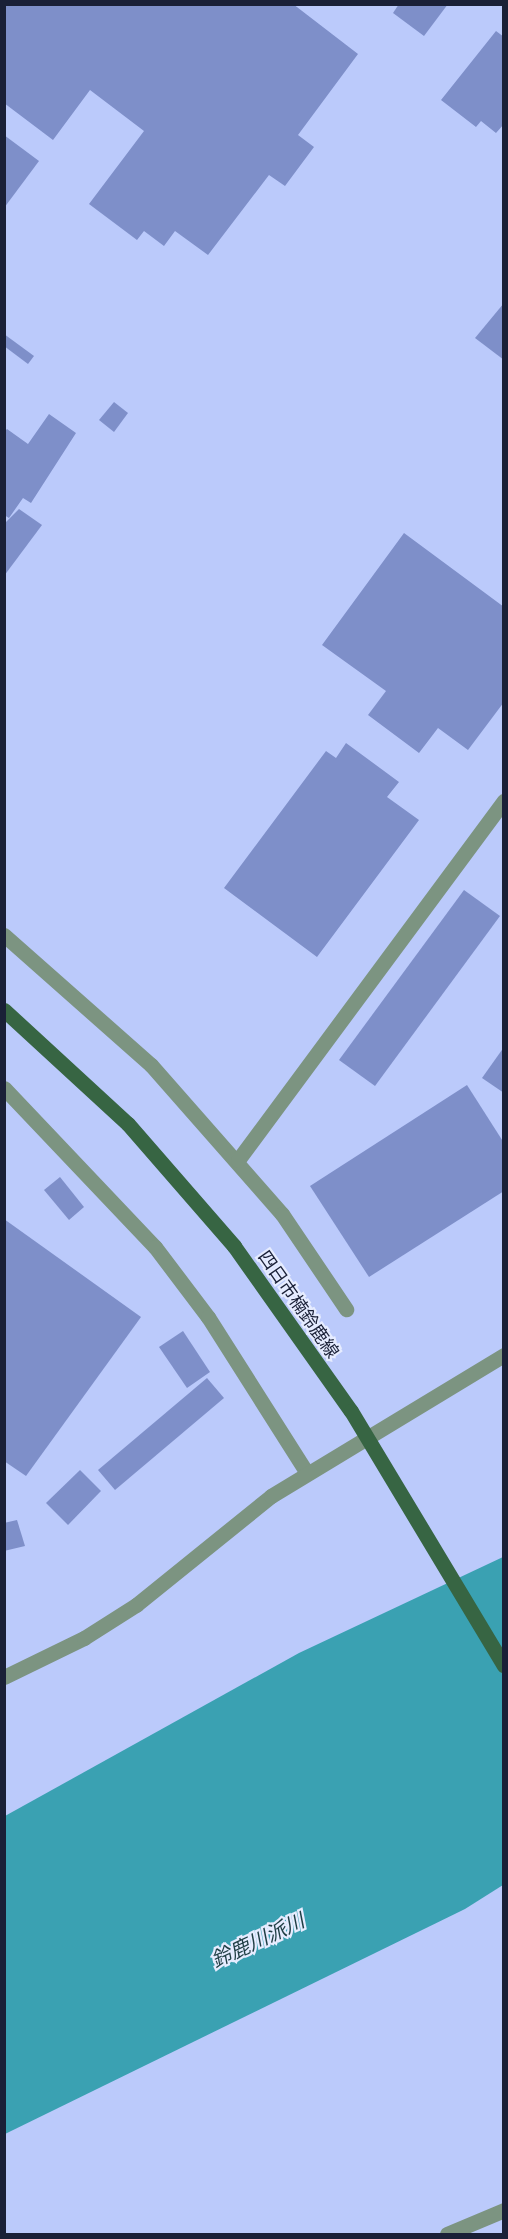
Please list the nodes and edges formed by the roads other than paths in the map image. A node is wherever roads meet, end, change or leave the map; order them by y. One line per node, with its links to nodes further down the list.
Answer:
1 (504, 801): 5 (street)
2 (4, 935): 5 (street)
3 (4, 1010): 9 (main road, 四日市楠鈴鹿線, bridge)
4 (4, 1088): 8 (street)
5 (238, 1160): 6 (street)
6 (346, 1309)
7 (504, 1355): 8 (street)
8 (307, 1473): 10 (street)
9 (504, 1666)
10 (4, 1677)
11 (504, 2210): 12 (street)
12 (447, 2235)

